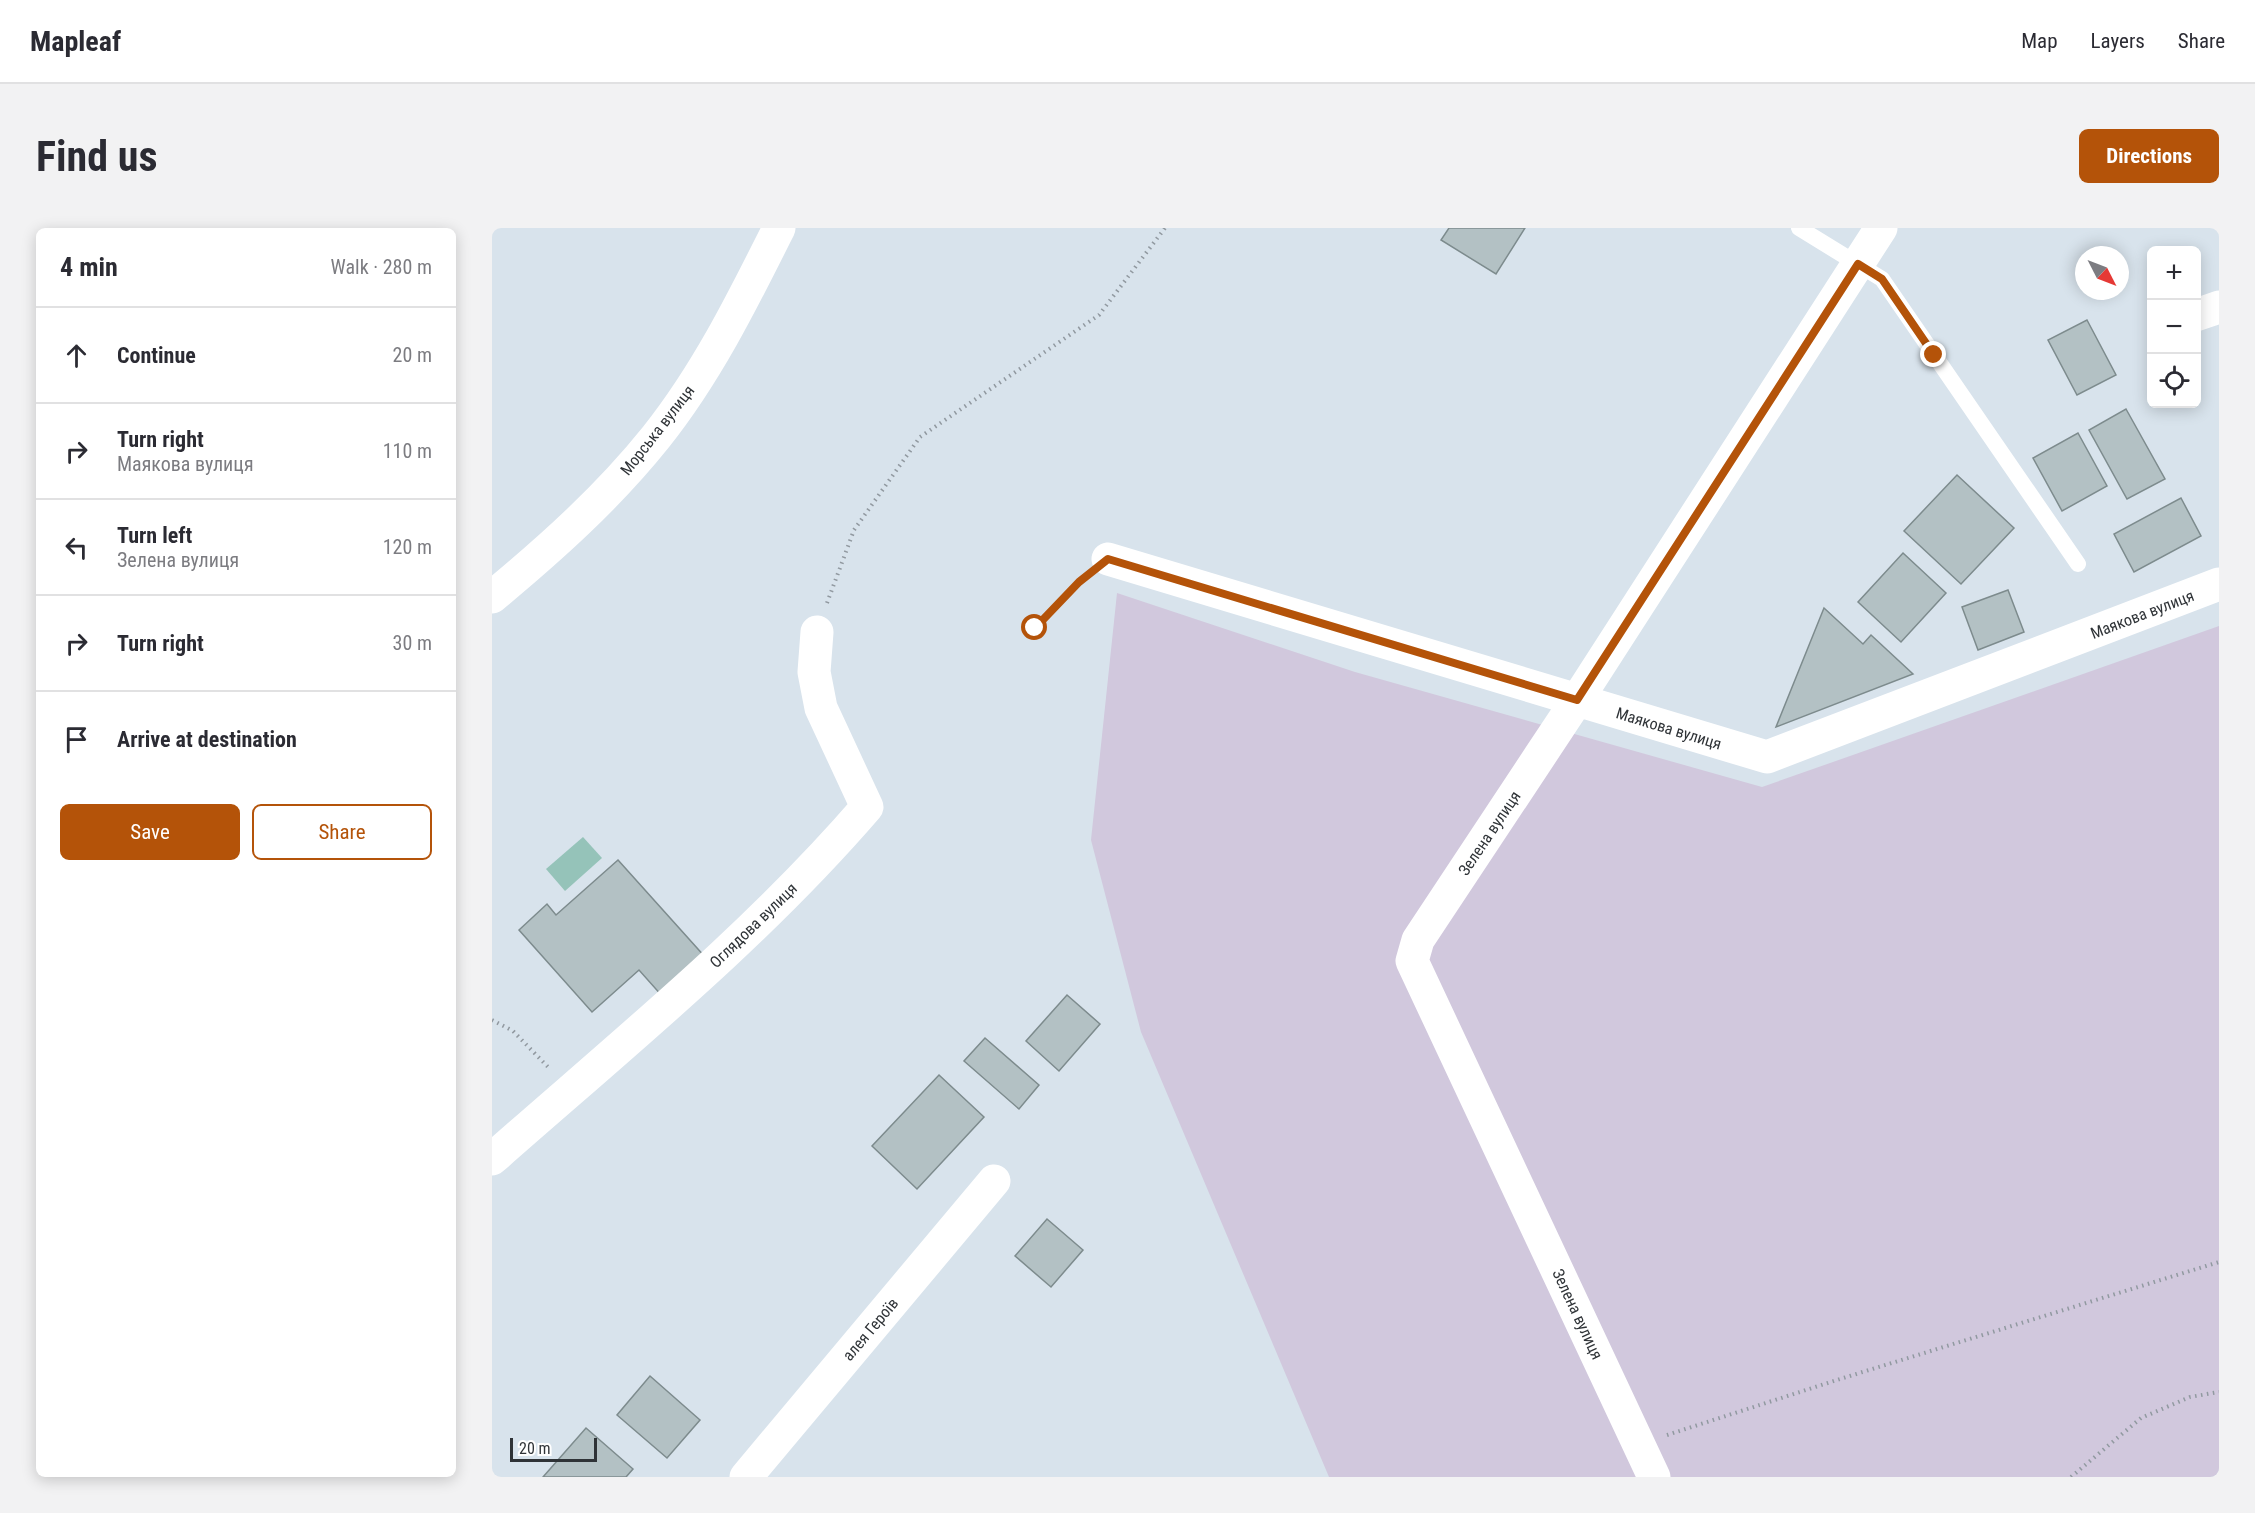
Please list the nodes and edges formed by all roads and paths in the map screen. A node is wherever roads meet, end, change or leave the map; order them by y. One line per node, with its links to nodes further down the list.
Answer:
1 (779, 228): 11 (street, Морська вулиця)
2 (1165, 228): 13 (path)
3 (1799, 228): 5 (lane)
4 (1881, 228): 5 (street, Зелена вулиця)
5 (1858, 264): 9 (lane); 14 (street, Зелена вулиця)
6 (2219, 307): 7 (street)
7 (2201, 313)
8 (1108, 559): 12 (path); 14 (street, Маякова вулиця)
9 (2078, 564)
10 (2219, 584): 14 (street, Маякова вулиця)
11 (492, 597)
12 (1035, 628)
13 (817, 632): 16 (street, Оглядова вулиця)
14 (1577, 700): 21 (street, Зелена вулиця)
15 (492, 1020): 16 (path)
16 (570, 1090): 17 (street, Оглядова вулиця)
17 (492, 1159)
18 (993, 1181): 22 (street, алея Героїв)
19 (2219, 1262): 21 (path)
20 (2219, 1392): 24 (path)
21 (1639, 1444): 23 (street, Зелена вулиця)
22 (746, 1477)
23 (1654, 1477)
24 (2071, 1477)

